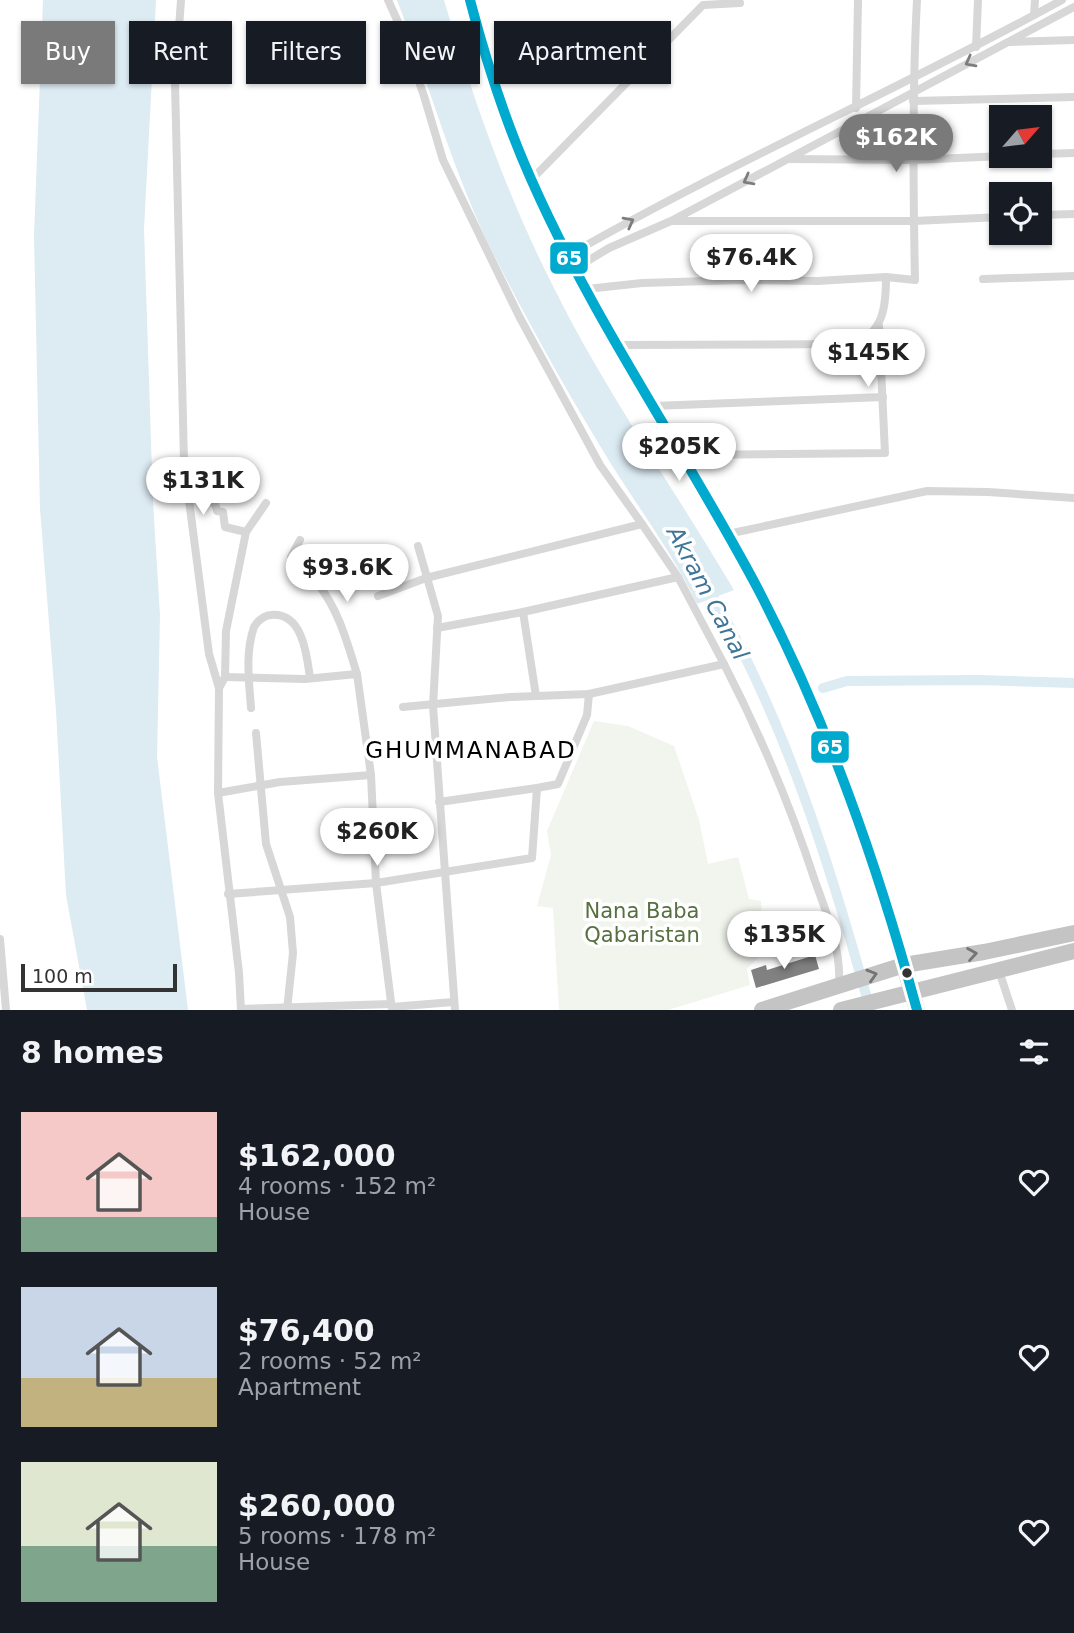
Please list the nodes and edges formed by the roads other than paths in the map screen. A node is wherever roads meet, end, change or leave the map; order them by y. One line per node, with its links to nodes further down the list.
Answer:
1 (181, 0): 42 (street)
2 (388, 0): 45 (street)
3 (470, 0): 25 (street)
4 (858, 0): 19 (street)
5 (917, 0): 16 (street)
6 (978, 0): 15 (street)
7 (1035, 0): 12 (street)
8 (1062, 0): 12 (street)
9 (703, 2): 10 (street); 25 (street)
10 (740, 3)
11 (1074, 7): 14 (street)
12 (1034, 16): 15 (street)
13 (1074, 40): 14 (street)
14 (1007, 42): 17 (street, one-way to 17)
15 (976, 47): 16 (street)
16 (913, 80): 17 (street); 19 (street)
17 (913, 97): 18 (street); 23 (street); 24 (street)
18 (1074, 97)
19 (856, 108): 31 (street, one-way to 19)
20 (1074, 153): 21 (street)
21 (1052, 154)
22 (989, 157): 24 (street)
23 (788, 159): 24 (street); 29 (street, one-way to 29)
24 (912, 160): 30 (street)
25 (531, 180): 31 (street)
26 (1074, 214): 27 (street)
27 (1052, 215)
28 (989, 218): 30 (street)
29 (671, 221): 30 (street); 32 (street)
30 (914, 221): 34 (street)
31 (569, 255): 32 (street)
32 (576, 268): 36 (street)
33 (1074, 276): 35 (street)
34 (886, 277): 36 (street); 37 (street)
35 (983, 279)
36 (587, 289): 38 (street)
37 (879, 326): 38 (street); 39 (street)
38 (616, 345): 40 (street)
39 (883, 397): 40 (street); 41 (street)
40 (653, 406): 41 (street)
41 (682, 455): 47 (street)
42 (184, 462): 46 (street); 60 (street)
43 (1074, 498): 47 (street)
44 (266, 503): 46 (street)
45 (642, 524): 50 (street); 51 (street)
46 (246, 532): 57 (street)
47 (728, 534): 79 (street)
48 (300, 540): 56 (street)
49 (418, 547): 51 (street)
50 (678, 577): 53 (street); 55 (street)
51 (426, 578): 52 (street); 54 (street)
52 (378, 596)
53 (523, 612): 54 (street); 62 (street)
54 (437, 628): 63 (street)
55 (724, 664): 61 (street); 81 (street)
56 (356, 674): 59 (street); 67 (street)
57 (225, 677): 58 (street); 60 (street)
58 (249, 678): 59 (street); 59 (street); 65 (street)
59 (310, 678)
60 (219, 688): 70 (street)
61 (589, 694): 62 (street); 69 (street)
62 (536, 696): 63 (street)
63 (433, 706): 64 (street); 71 (street)
64 (403, 707)
65 (251, 708)
66 (256, 733): 68 (street)
67 (371, 775): 68 (street); 73 (street)
68 (260, 786): 70 (street); 74 (street)
69 (537, 788): 71 (street); 72 (street)
70 (218, 793): 75 (street)
71 (439, 802): 72 (street)
72 (446, 871): 73 (street); 84 (street)
73 (376, 883): 74 (street); 85 (street)
74 (282, 889): 75 (street); 86 (street)
75 (229, 894): 88 (street)
76 (1074, 933): 79 (highway, one-way to 76)
77 (0, 939): 83 (street)
78 (1074, 951): 80 (highway)
79 (904, 965): 81 (highway, one-way to 79); 82 (highway)
80 (999, 971): 82 (highway); 92 (street)
81 (839, 984): 89 (highway)
82 (909, 993): 90 (highway); 91 (highway)
83 (2, 995): 87 (street)
84 (454, 1006): 85 (street)
85 (392, 1007): 86 (street)
86 (287, 1009): 88 (street)
87 (6, 1010)
88 (241, 1010)
89 (762, 1010)
90 (842, 1010)
91 (917, 1010)
92 (1012, 1010)

